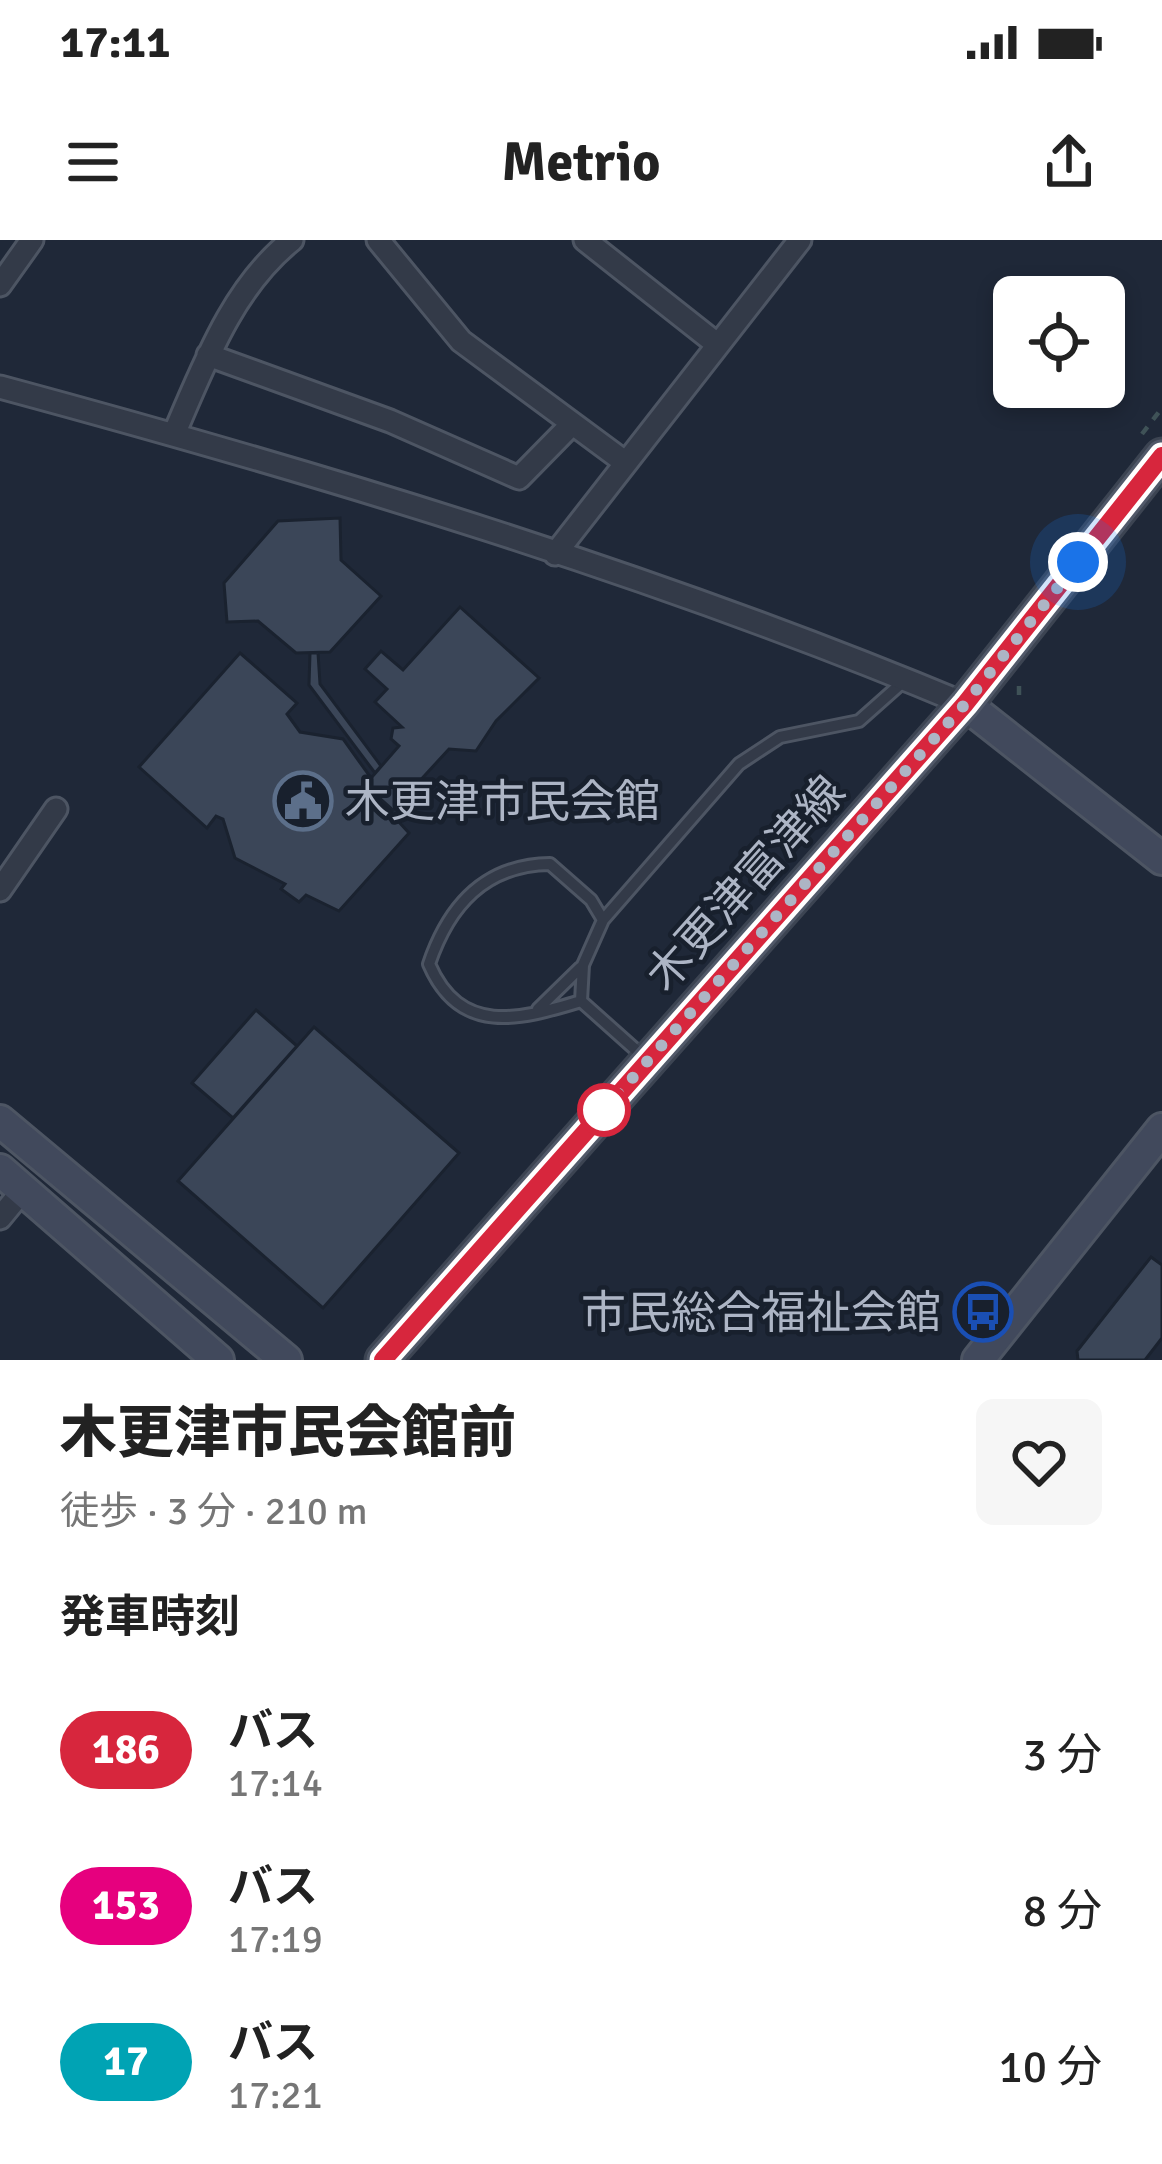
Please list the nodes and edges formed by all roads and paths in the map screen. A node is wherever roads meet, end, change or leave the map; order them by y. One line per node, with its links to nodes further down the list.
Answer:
1 (32, 240): 6 (street)
2 (292, 240): 8 (street)
3 (378, 240): 10 (street)
4 (585, 240): 7 (street)
5 (800, 240): 7 (street)
6 (0, 285)
7 (718, 345): 13 (street)
8 (208, 356): 10 (street); 11 (street)
9 (0, 387): 11 (street)
10 (572, 424): 13 (street)
11 (173, 434): 14 (street)
12 (1162, 456): 16 (main road, 木更津富津線)
13 (626, 463): 14 (street)
14 (555, 554): 15 (street)
15 (907, 679): 16 (street); 20 (lane)
16 (965, 704): 18 (street); 24 (main road, 木更津富津線)
17 (56, 809): 19 (street)
18 (1162, 859)
19 (0, 890)
20 (603, 920): 21 (lane); 23 (lane)
21 (583, 965): 22 (lane); 23 (lane)
22 (581, 1000): 23 (lane); 24 (lane)
23 (532, 1014)
24 (648, 1060): 31 (main road, 木更津富津線)
25 (0, 1121): 30 (street)
26 (1162, 1129): 32 (street)
27 (12, 1180): 28 (street); 29 (street)
28 (0, 1218)
29 (218, 1360)
30 (286, 1360)
31 (383, 1360)
32 (978, 1360)

